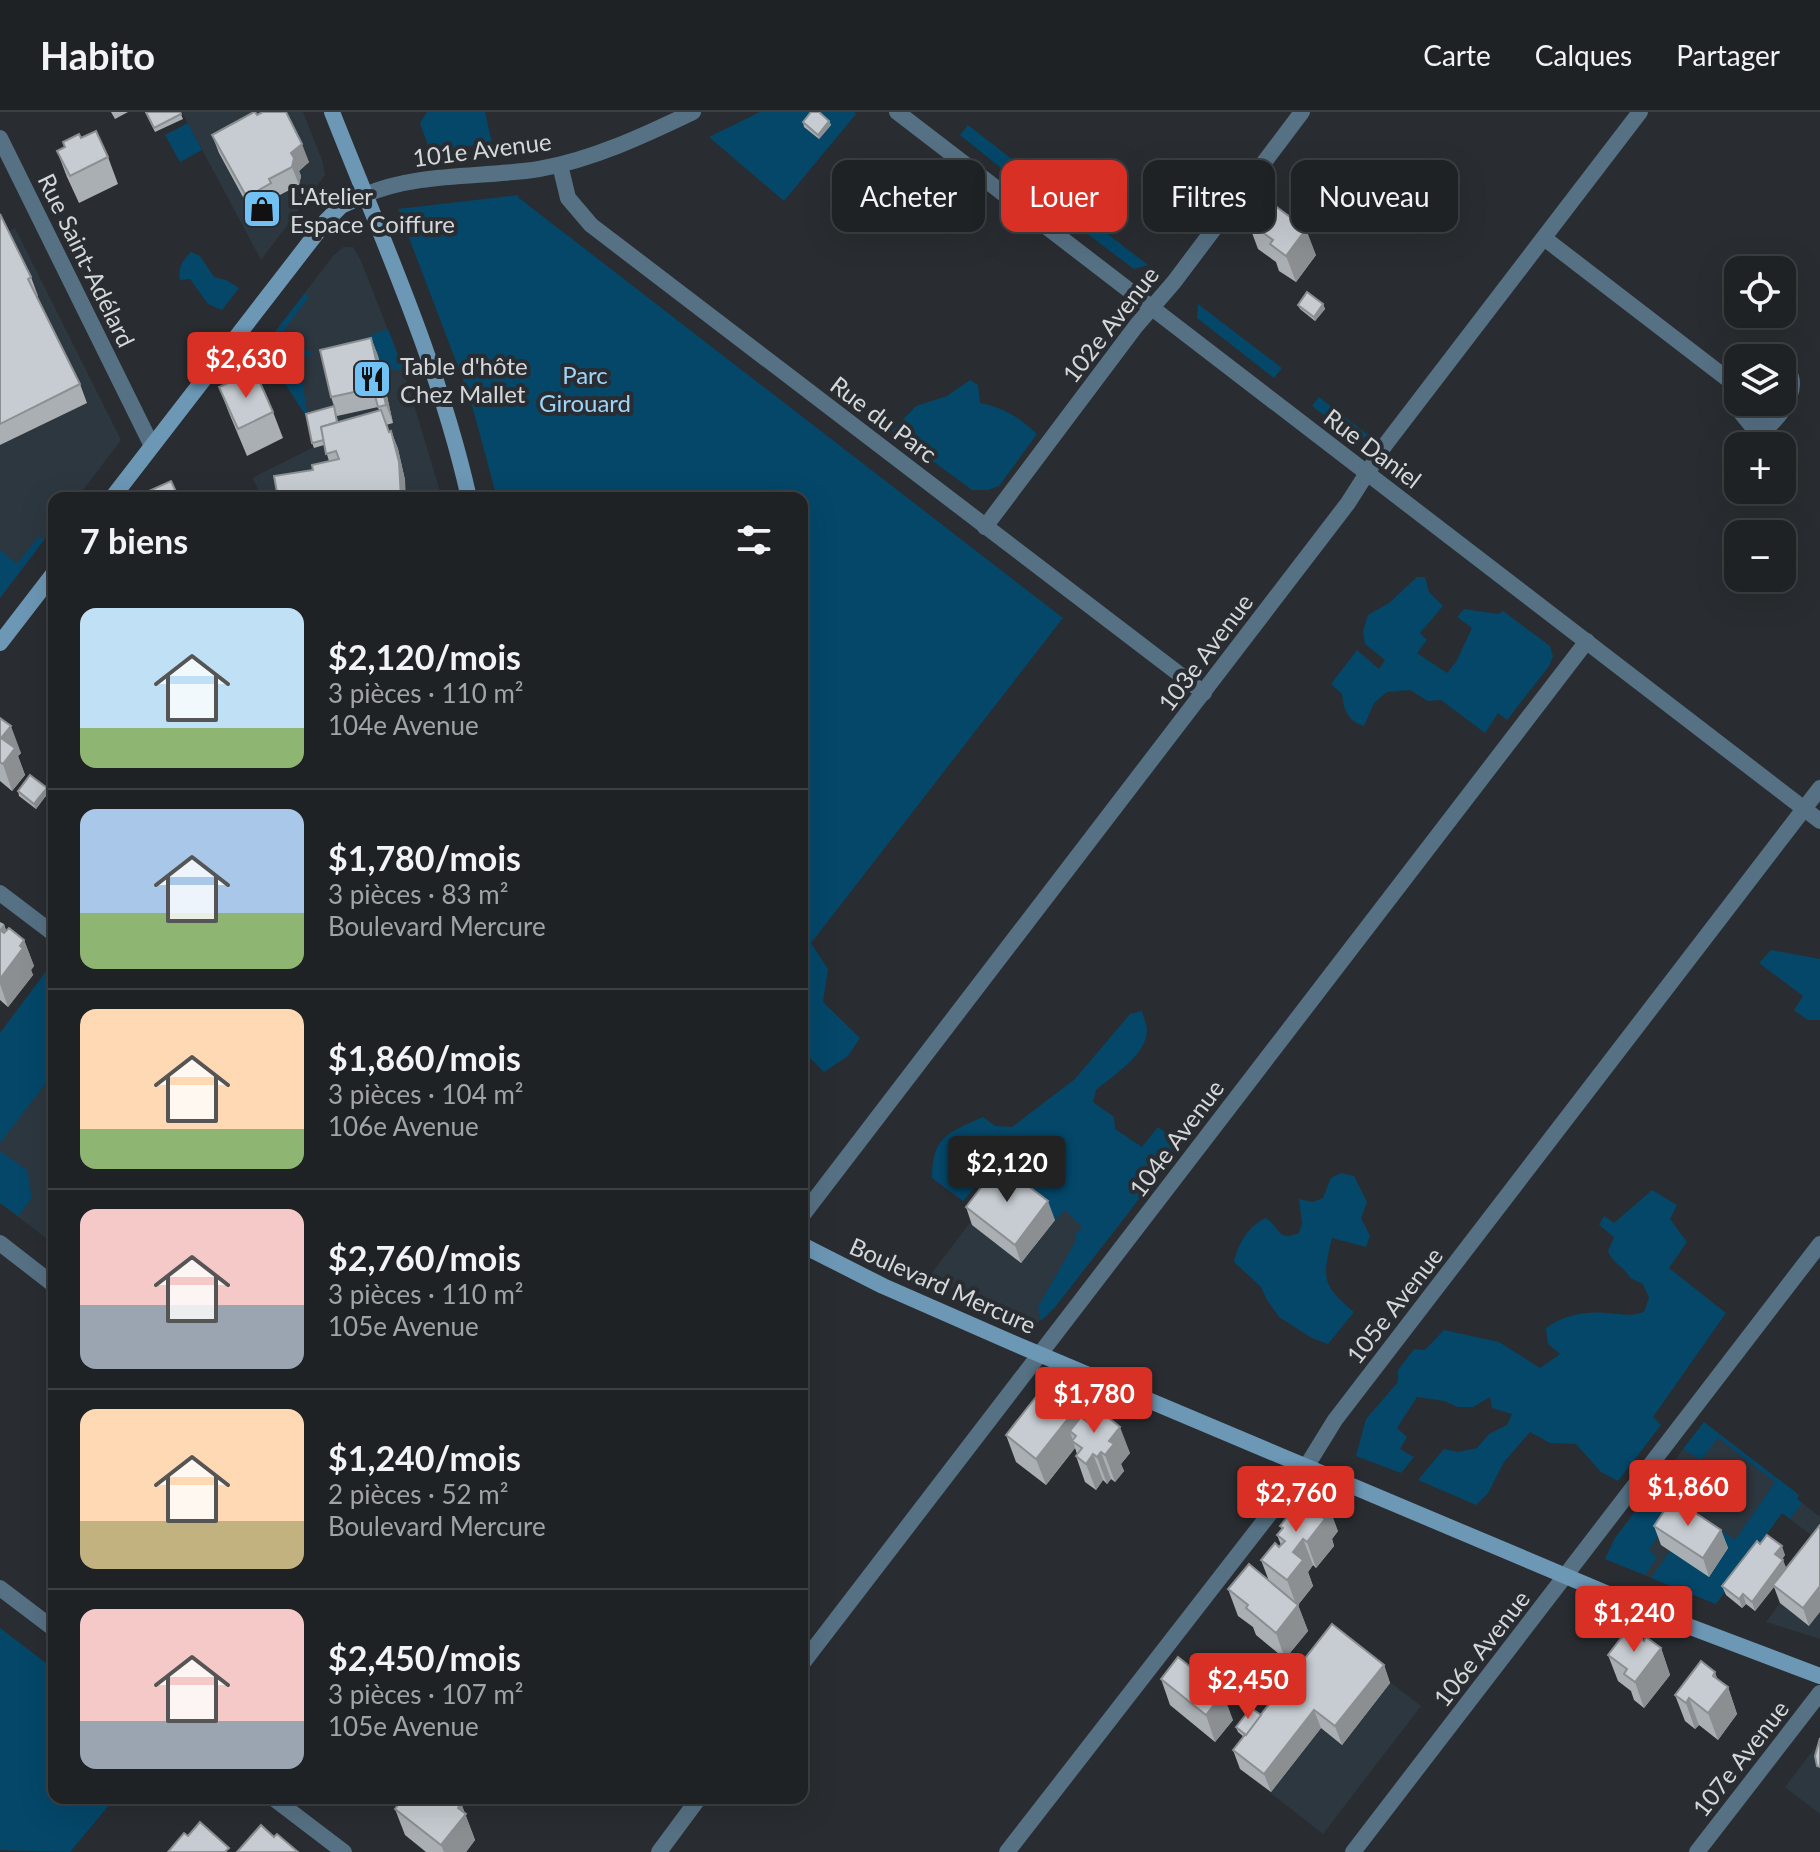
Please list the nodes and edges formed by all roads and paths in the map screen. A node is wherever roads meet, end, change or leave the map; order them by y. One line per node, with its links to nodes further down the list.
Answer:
1 (332, 112): 8 (street)
2 (693, 112): 7 (street, 101e Avenue)
3 (897, 112): 10 (street, Rue Daniel)
4 (1302, 112): 10 (street, 102e Avenue)
5 (1640, 112): 9 (street, 103e Avenue)
6 (0, 138): 14 (street, Rue Saint-Adélard)
7 (560, 165): 8 (street, 101e Avenue); 18 (street, Rue du Parc)
8 (365, 195): 14 (street); 17 (street)
9 (1544, 238): 11 (street); 15 (street, 103e Avenue)
10 (1151, 309): 15 (street, Rue Daniel); 18 (street, 102e Avenue)
11 (1724, 373)
12 (1744, 416): 13 (street)
13 (1778, 416)
14 (152, 446): 16 (street)
15 (1367, 474): 20 (street, Rue Daniel); 22 (street, 103e Avenue)
16 (117, 492)
17 (468, 492)
18 (985, 527): 22 (street, Rue du Parc)
19 (48, 581): 21 (street)
20 (1587, 641): 24 (street, Rue Daniel); 33 (street, 104e Avenue)
21 (0, 643)
22 (1204, 693): 28 (street, 103e Avenue)
23 (1820, 788): 24 (street, 105e Avenue)
24 (1804, 809): 25 (street, Rue Daniel); 34 (street, 105e Avenue)
25 (1820, 821)
26 (0, 893): 27 (street)
27 (48, 929)
28 (808, 1208)
29 (0, 1243): 32 (street)
30 (1820, 1244): 35 (street, 106e Avenue)
31 (808, 1248): 33 (street, Boulevard Mercure)
32 (48, 1280)
33 (1040, 1355): 34 (street, Boulevard Mercure); 38 (street, 104e Avenue)
34 (1306, 1467): 35 (street, Boulevard Mercure); 45 (street, 105e Avenue)
35 (1565, 1576): 39 (street, Boulevard Mercure); 46 (street, 106e Avenue)
36 (0, 1588): 37 (street)
37 (48, 1624)
38 (808, 1656)
39 (1820, 1676)
40 (1820, 1693): 47 (street, 107e Avenue)
41 (281, 1804): 43 (street)
42 (695, 1804): 44 (street)
43 (344, 1852)
44 (659, 1852)
45 (1007, 1852)
46 (1353, 1852)
47 (1697, 1852)

